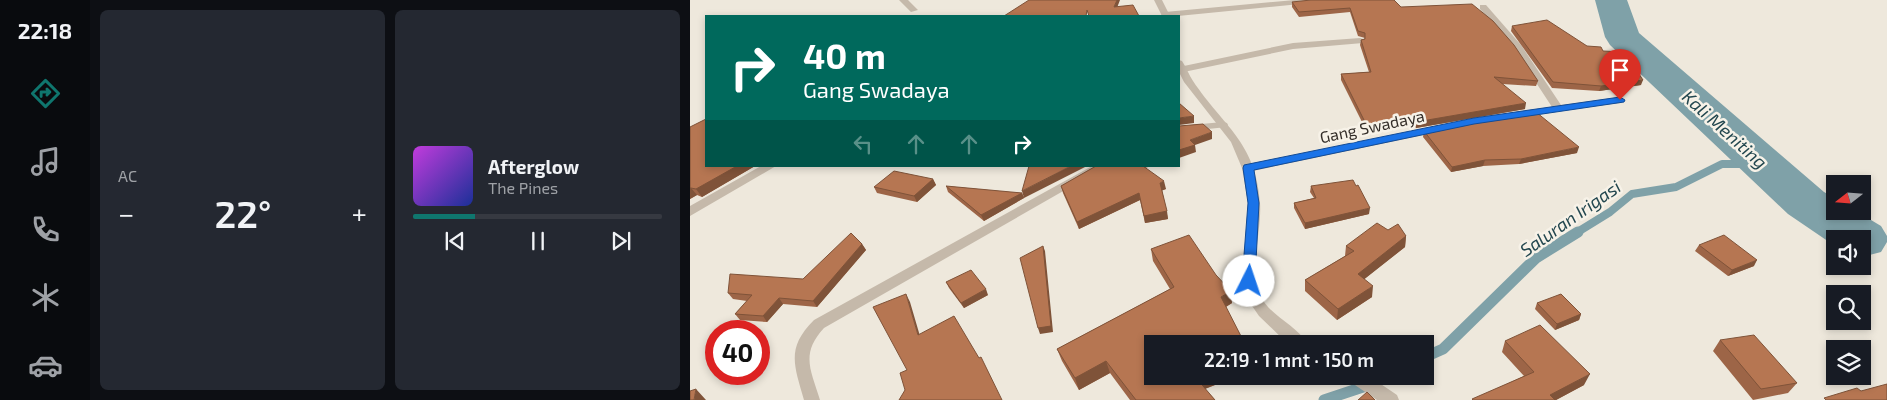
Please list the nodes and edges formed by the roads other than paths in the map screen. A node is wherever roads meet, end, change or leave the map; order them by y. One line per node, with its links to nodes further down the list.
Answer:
1 (903, 0): 5 (street)
2 (1158, 0): 6 (street)
3 (1320, 0): 6 (street)
4 (1483, 7): 10 (street)
5 (914, 10)
6 (1166, 15)
7 (1360, 41): 8 (street)
8 (1180, 67): 12 (street)
9 (1620, 100): 10 (street)
10 (1558, 108): 11 (street)
11 (1474, 121)
12 (1223, 125): 14 (street); 17 (street)
13 (1455, 125): 17 (street, Gang Swadaya)
14 (1180, 129)
15 (768, 167): 18 (street)
16 (1099, 167): 22 (street)
17 (1248, 168): 19 (street)
18 (690, 212)
19 (1289, 335)
20 (1369, 385): 21 (street)
21 (1388, 397)
22 (812, 400)

